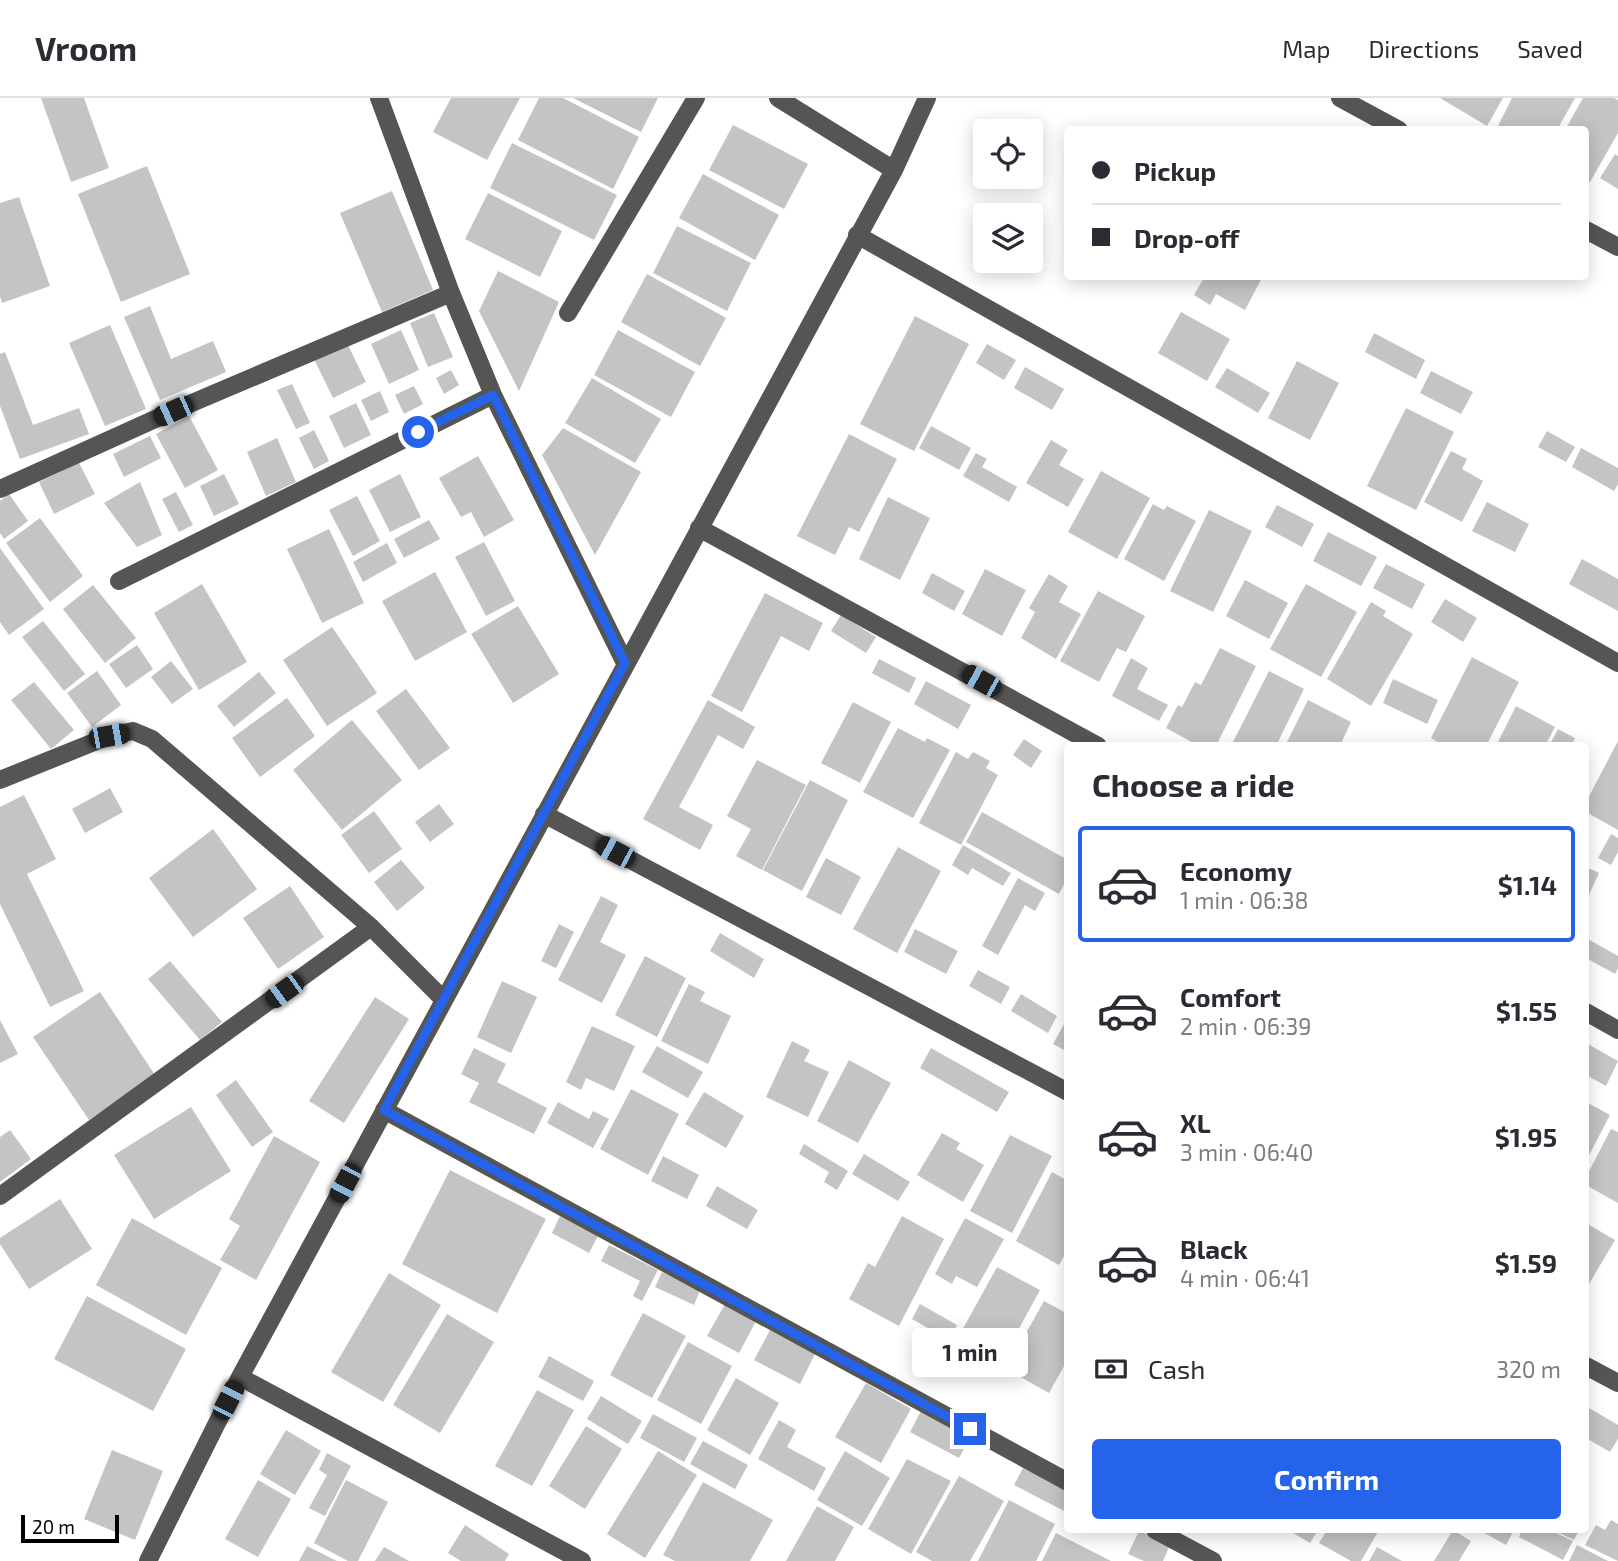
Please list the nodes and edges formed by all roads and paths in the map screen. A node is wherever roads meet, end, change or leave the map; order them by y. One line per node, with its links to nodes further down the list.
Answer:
1 (379, 98): 11 (street)
2 (696, 98): 12 (street)
3 (778, 98): 7 (street)
4 (928, 98): 7 (street)
5 (1340, 98): 6 (street)
6 (1392, 126)
7 (894, 170): 9 (street)
8 (1589, 232): 10 (street)
9 (857, 235): 15 (street); 18 (street)
10 (1618, 247)
11 (451, 293): 13 (street); 14 (street)
12 (568, 313)
13 (493, 395): 16 (street); 17 (street)
14 (0, 489)
15 (699, 527): 17 (street); 19 (street)
16 (119, 581)
17 (625, 663): 21 (street)
18 (1618, 663)
19 (1091, 742)
20 (0, 780): 22 (street)
21 (544, 814): 23 (street); 26 (street)
22 (371, 928): 23 (street); 28 (street)
23 (444, 1000): 27 (street)
24 (1589, 1014): 25 (street)
25 (1618, 1030)
26 (1064, 1089)
27 (384, 1110): 30 (street); 32 (street)
28 (0, 1196)
29 (1589, 1368): 31 (street)
30 (240, 1377): 34 (street); 35 (street)
31 (1618, 1383)
32 (1064, 1480)
33 (1161, 1533): 36 (street)
34 (148, 1561)
35 (582, 1561)
36 (1213, 1561)

